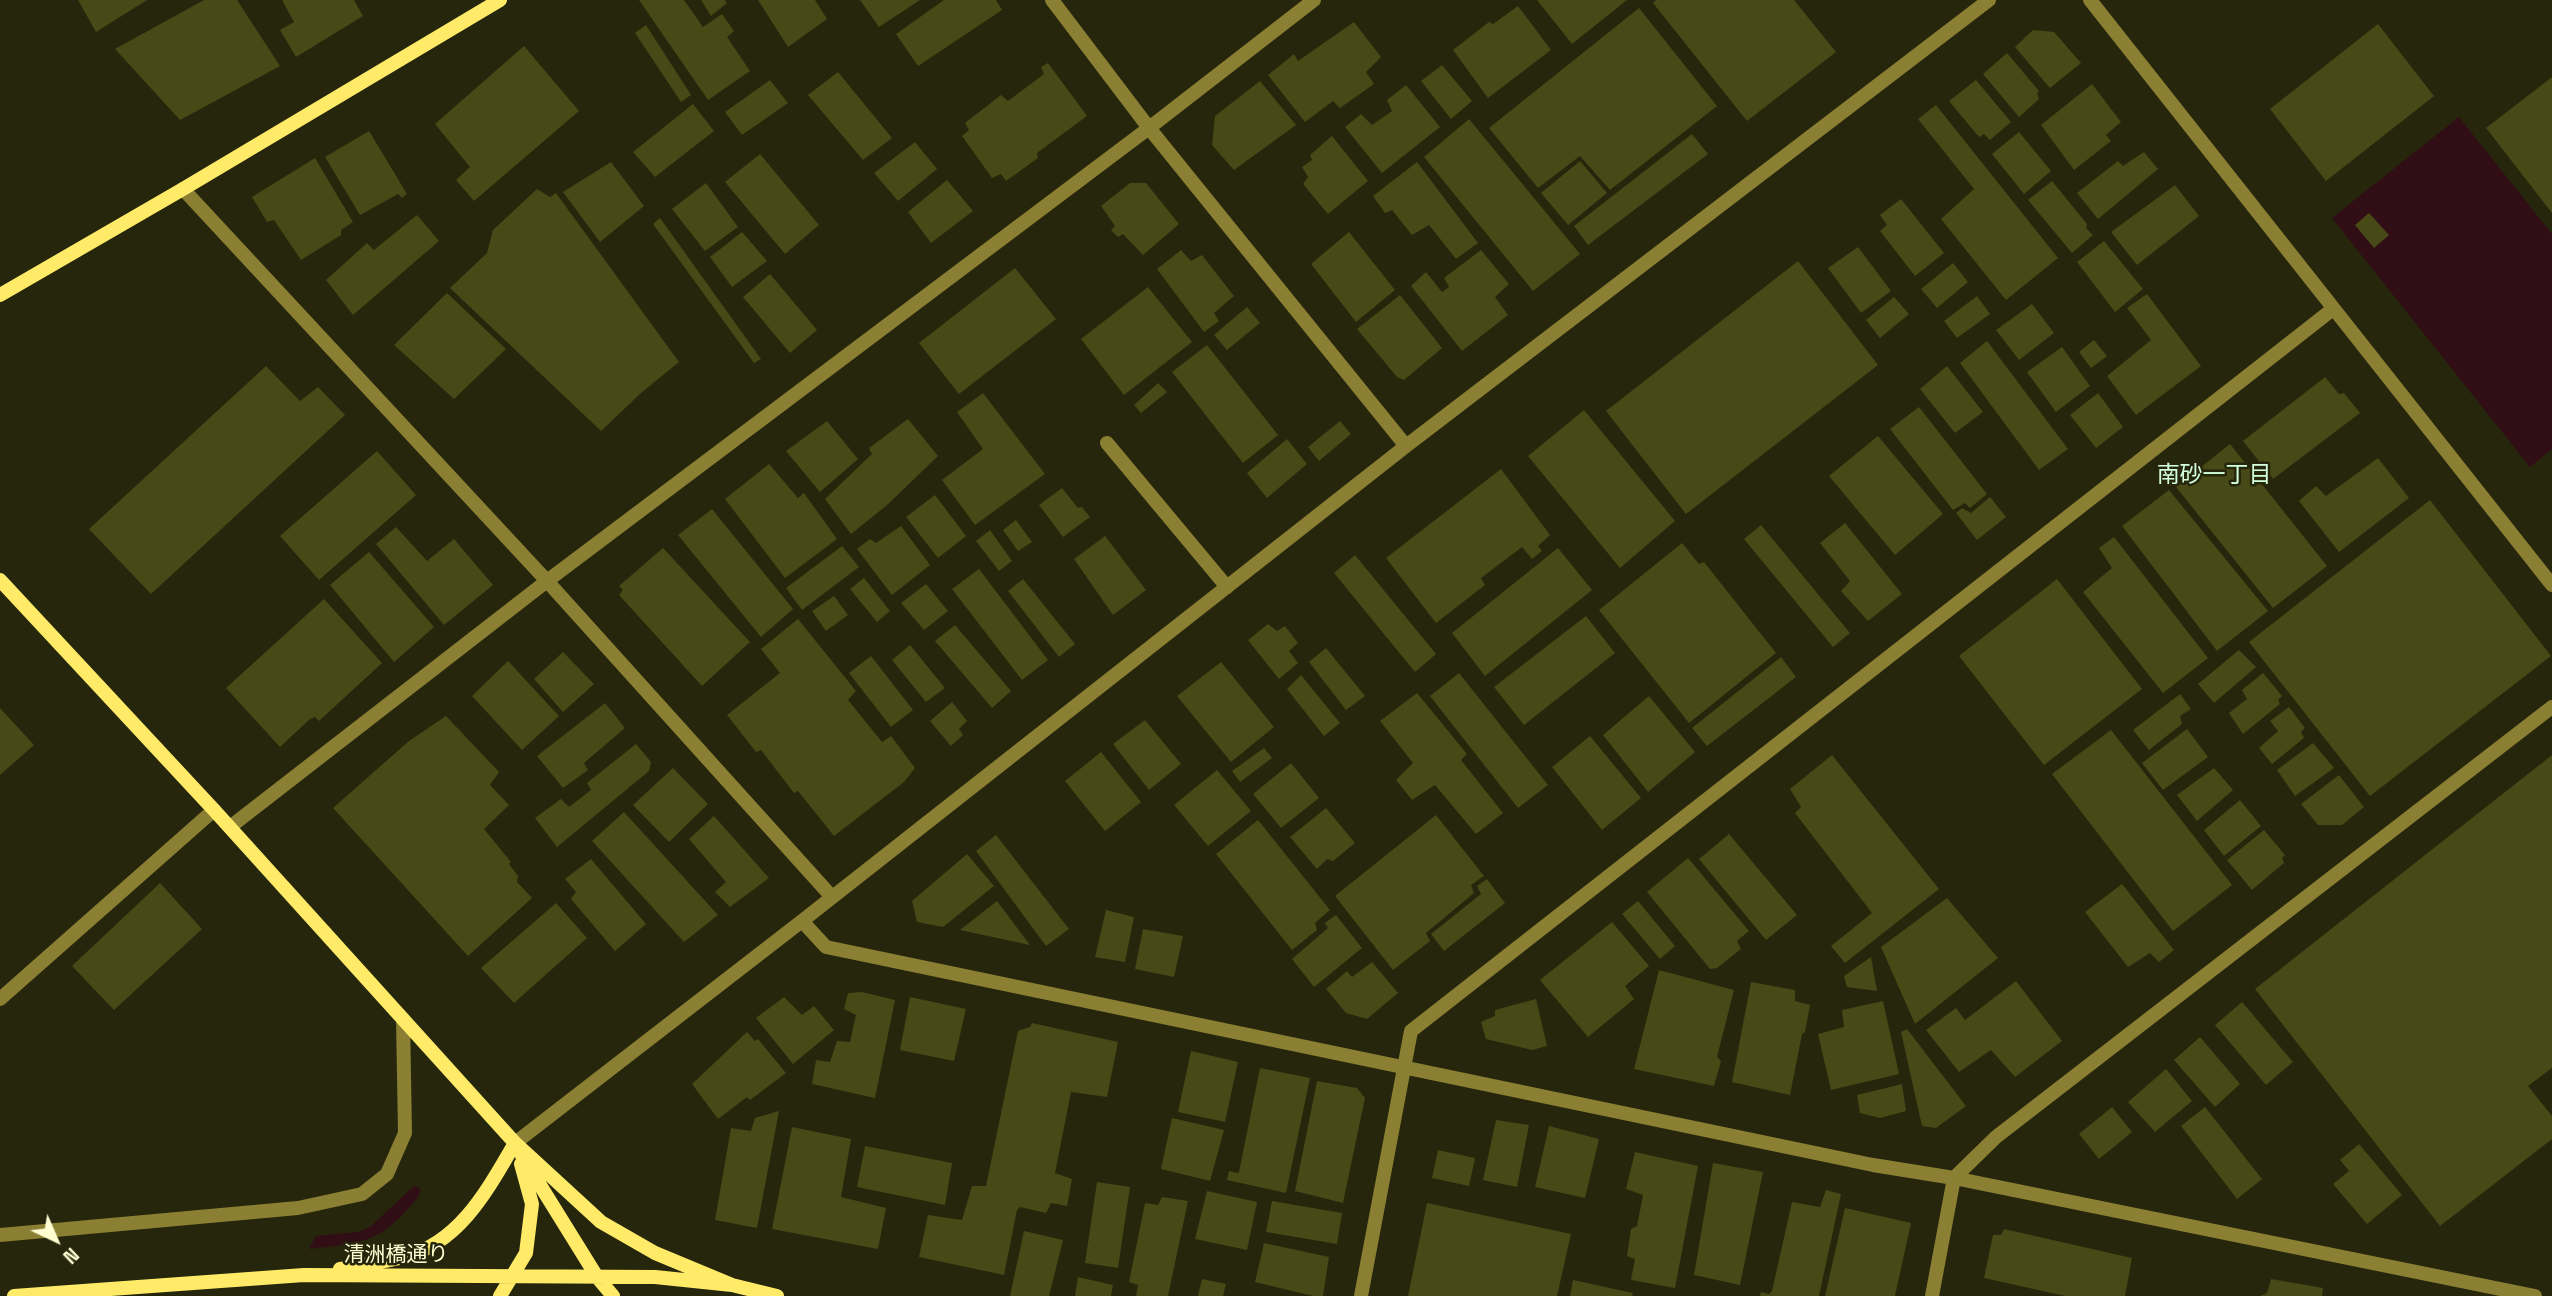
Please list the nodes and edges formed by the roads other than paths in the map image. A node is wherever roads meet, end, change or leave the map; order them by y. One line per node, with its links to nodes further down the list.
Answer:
1 (500, 0): 7 (street)
2 (1052, 0): 6 (street)
3 (1314, 0): 6 (street)
4 (1989, 0): 11 (street)
5 (2090, 0): 9 (street)
6 (1149, 128): 11 (street); 13 (street)
7 (183, 189): 8 (street); 13 (street)
8 (0, 295)
9 (2333, 309): 14 (street); 23 (street)
10 (1107, 443): 15 (street)
11 (1406, 446): 15 (street)
12 (0, 580): 17 (street)
13 (547, 581): 18 (street); 19 (street)
14 (2552, 585)
15 (1227, 587): 19 (street)
16 (2552, 707): 25 (street)
17 (214, 810): 18 (street); 21 (street)
18 (230, 827): 22 (street)
19 (832, 897): 20 (street)
20 (802, 921): 23 (street); 24 (street)
21 (0, 999)
22 (403, 1019): 24 (street); 26 (street)
23 (1404, 1067): 25 (street); 35 (street)
24 (515, 1143): 27 (street); 28 (street); 29 (street); 30 (street)
25 (1954, 1178): 36 (street); 37 (street)
26 (0, 1235)
27 (304, 1275): 28 (street, 清洲橋通り); 31 (street, 清洲橋通り)
28 (512, 1276): 29 (street, 清洲橋通り); 32 (street)
29 (597, 1277): 30 (street, 清洲橋通り); 33 (street)
30 (732, 1285): 34 (street, 清洲橋通り)
31 (15, 1296)
32 (500, 1296)
33 (613, 1296)
34 (777, 1296)
35 (1361, 1296)
36 (1932, 1296)
37 (2535, 1296)

